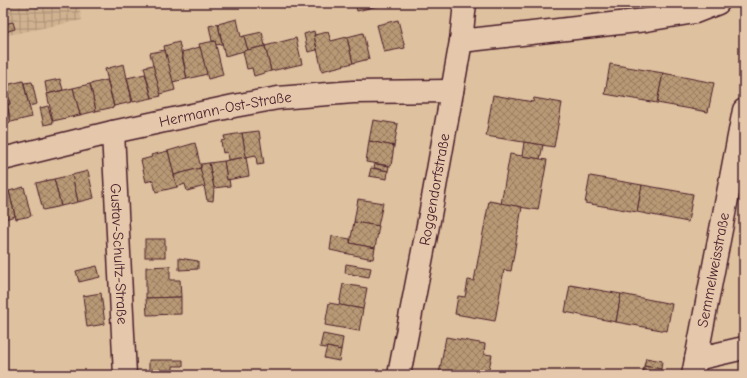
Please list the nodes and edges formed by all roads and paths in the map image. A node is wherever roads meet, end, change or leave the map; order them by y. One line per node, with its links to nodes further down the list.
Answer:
1 (465, 3): 3 (street, Roggendorfstraße)
2 (718, 3): 3 (street)
3 (461, 41): 4 (street, Roggendorfstraße)
4 (452, 92): 6 (street, Hermann-Ost-Straße); 11 (street, Roggendorfstraße)
5 (744, 110): 9 (street, Semmelweisstraße)
6 (113, 132): 7 (street, Hermann-Ost-Straße); 10 (street, Gustav-Schultz-Straße)
7 (3, 159)
8 (744, 348): 9 (street, Semmelweisstraße)
9 (695, 367)
10 (125, 375)
11 (399, 375)

